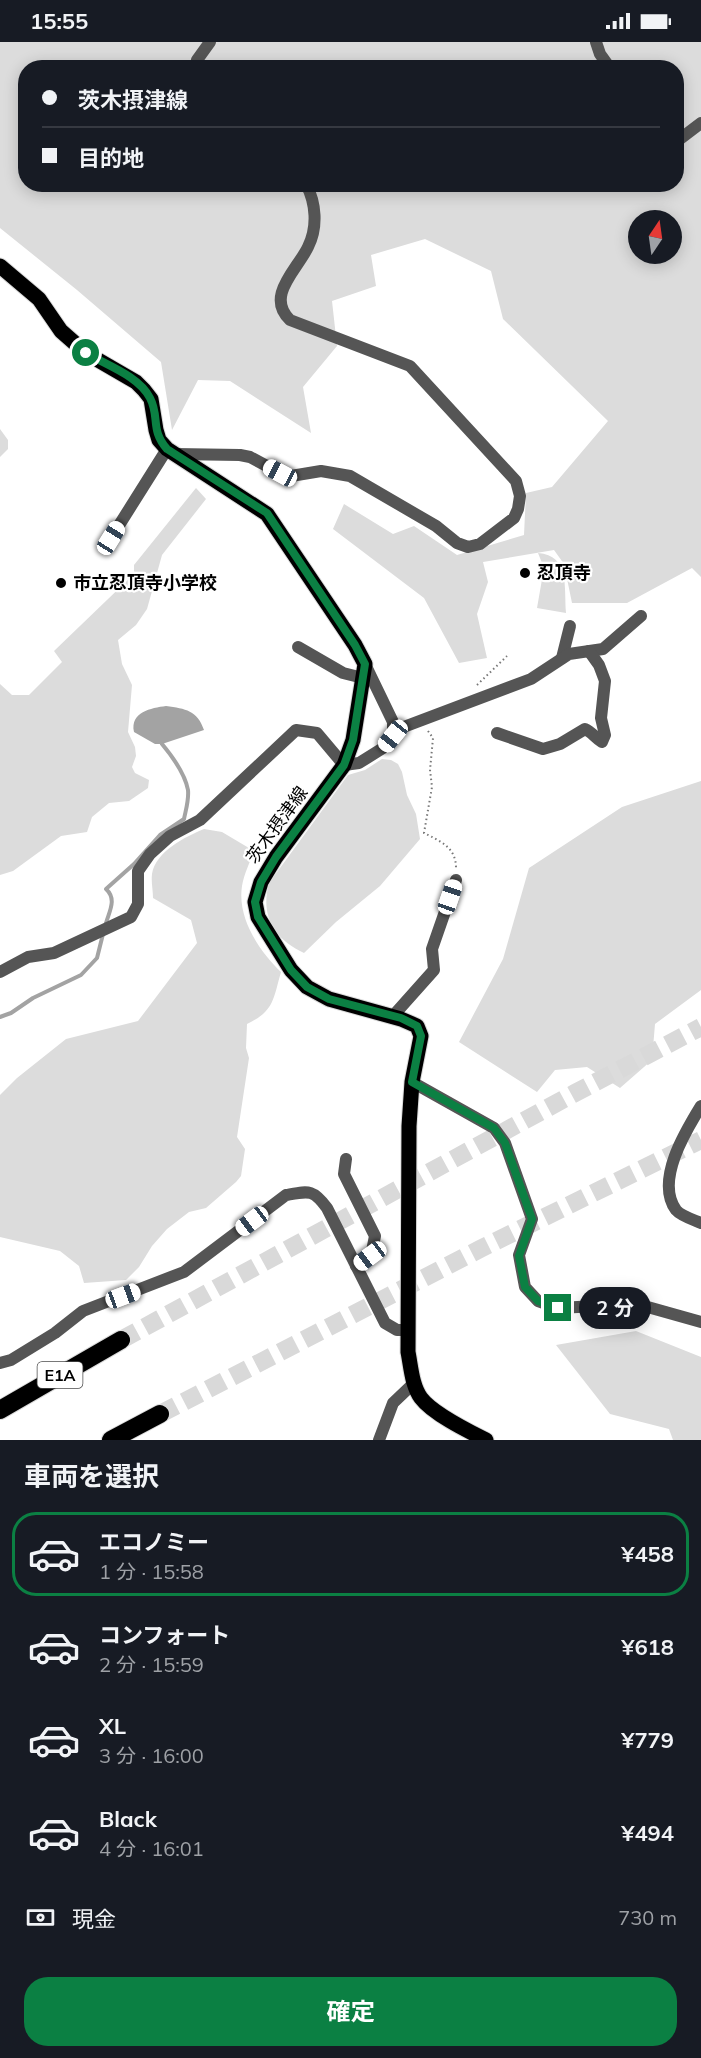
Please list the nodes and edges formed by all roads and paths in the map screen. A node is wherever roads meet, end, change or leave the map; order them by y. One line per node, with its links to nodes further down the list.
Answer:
1 (210, 42): 3 (street)
2 (596, 42): 4 (street)
3 (197, 60)
4 (604, 60)
5 (701, 123): 6 (street)
6 (684, 136)
7 (309, 192): 9 (street)
8 (0, 266): 9 (main road)
9 (171, 452): 10 (street); 17 (main road)
10 (111, 538)
11 (641, 616): 14 (street)
12 (570, 626): 16 (street)
13 (298, 647): 17 (street)
14 (590, 651): 16 (street); 21 (street)
15 (507, 656): 18 (path)
16 (562, 658): 19 (street)
17 (364, 671): 20 (street); 22 (main road, 茨木摂津線)
18 (477, 685)
19 (421, 720): 20 (street); 23 (path)
20 (393, 731): 22 (street)
21 (497, 733)
22 (344, 765): 24 (street); 25 (main road, 茨木摂津線)
23 (456, 880): 25 (street)
24 (0, 972)
25 (393, 1016): 26 (main road, 茨木摂津線)
26 (412, 1082): 31 (street); 32 (main road, 茨木摂津線)
27 (701, 1106): 29 (street)
28 (346, 1159): 30 (street)
29 (701, 1223)
30 (356, 1266): 32 (street); 34 (street)
31 (701, 1322)
32 (408, 1330): 35 (main road, 茨木摂津線)
33 (120, 1341): 36 (highway, E1A)
34 (0, 1364)
35 (414, 1383): 39 (street); 40 (main road, 茨木摂津線)
36 (0, 1410)
37 (160, 1414): 38 (highway)
38 (111, 1440)
39 (380, 1440)
40 (486, 1440)

